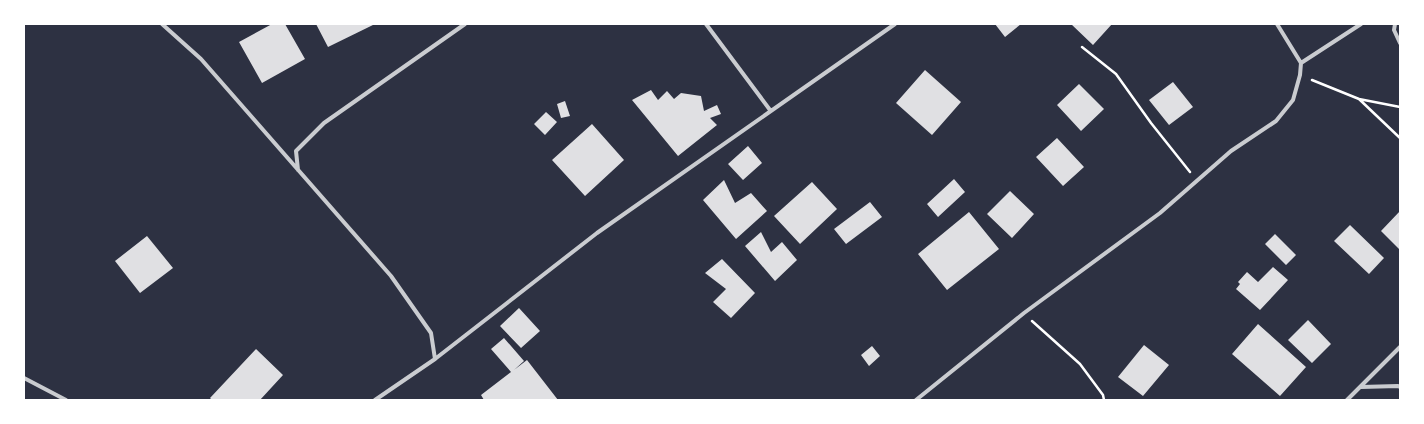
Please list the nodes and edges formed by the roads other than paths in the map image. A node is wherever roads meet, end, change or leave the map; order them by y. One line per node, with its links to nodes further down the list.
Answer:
1 (162, 24): 11 (street)
2 (465, 24): 11 (street)
3 (706, 24): 10 (street)
4 (895, 24): 10 (street)
5 (1277, 24): 9 (street)
6 (1361, 24): 9 (street)
7 (1395, 24): 8 (street)
8 (1400, 43)
9 (1301, 63): 19 (street)
10 (770, 110): 13 (street)
11 (298, 170): 13 (street)
12 (1400, 347): 15 (street)
13 (435, 360): 18 (street)
14 (24, 378): 17 (street)
15 (1361, 387): 16 (street); 20 (street)
16 (1400, 387)
17 (66, 400)
18 (375, 400)
19 (916, 400)
20 (1348, 400)

